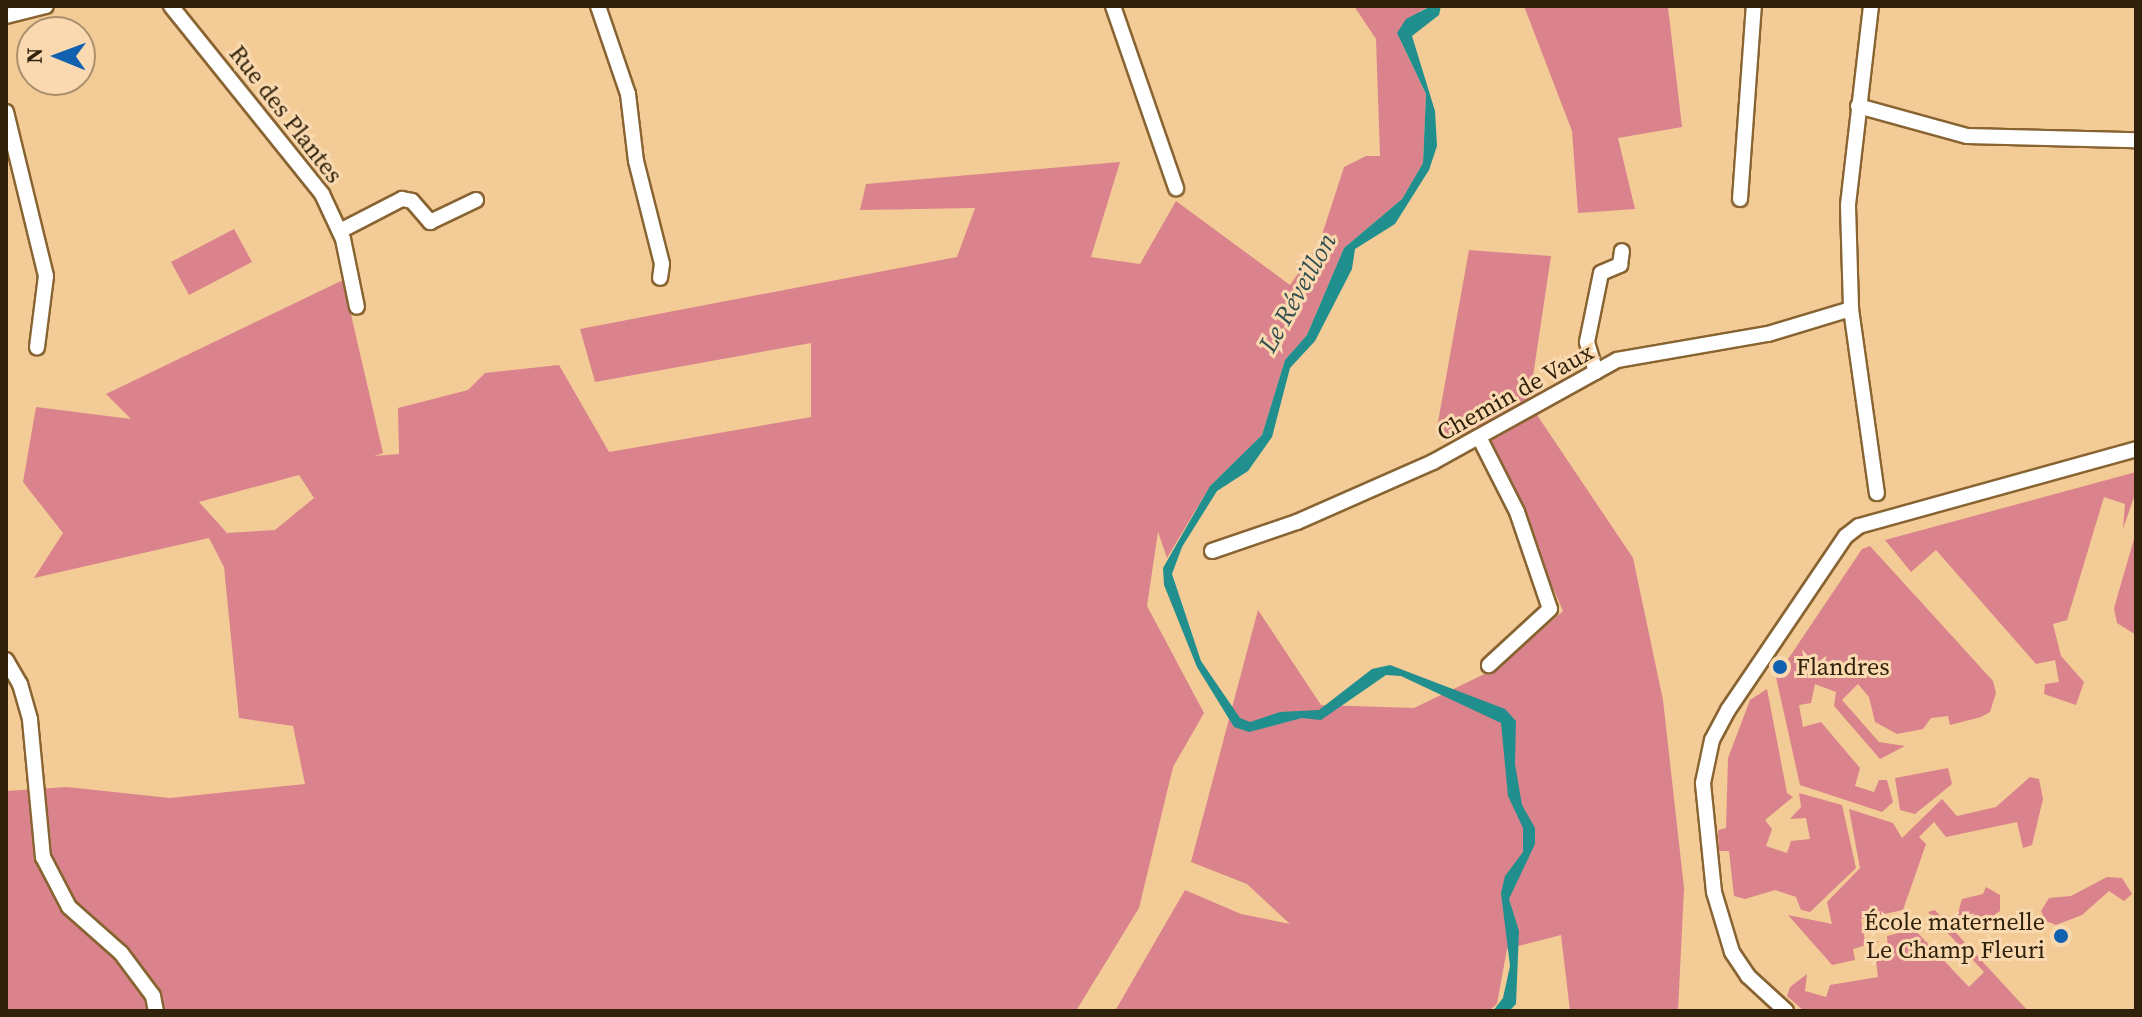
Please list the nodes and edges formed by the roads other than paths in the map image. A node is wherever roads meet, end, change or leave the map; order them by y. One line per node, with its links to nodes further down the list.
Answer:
1 (46, 6): 7 (street)
2 (171, 6): 14 (street, Rue des Plantes)
3 (598, 6): 16 (street)
4 (1113, 6): 11 (street)
5 (1754, 6): 12 (street)
6 (1871, 6): 8 (street)
7 (6, 16)
8 (1858, 106): 10 (street); 18 (street)
9 (6, 112): 19 (street)
10 (2136, 140)
11 (1176, 188)
12 (1740, 199)
13 (476, 200): 14 (street)
14 (340, 231): 17 (street, Rue des Plantes)
15 (1622, 251): 20 (street)
16 (660, 278)
17 (357, 307)
18 (1851, 309): 20 (street, Chemin de Vaux); 23 (street)
19 (37, 347)
20 (1596, 372): 21 (street, Chemin de Vaux)
21 (1479, 437): 24 (street, Chemin de Vaux); 26 (street)
22 (2136, 449): 28 (street)
23 (1877, 493)
24 (1212, 551)
25 (6, 660): 27 (street)
26 (1489, 665)
27 (156, 1011)
28 (1786, 1011)

